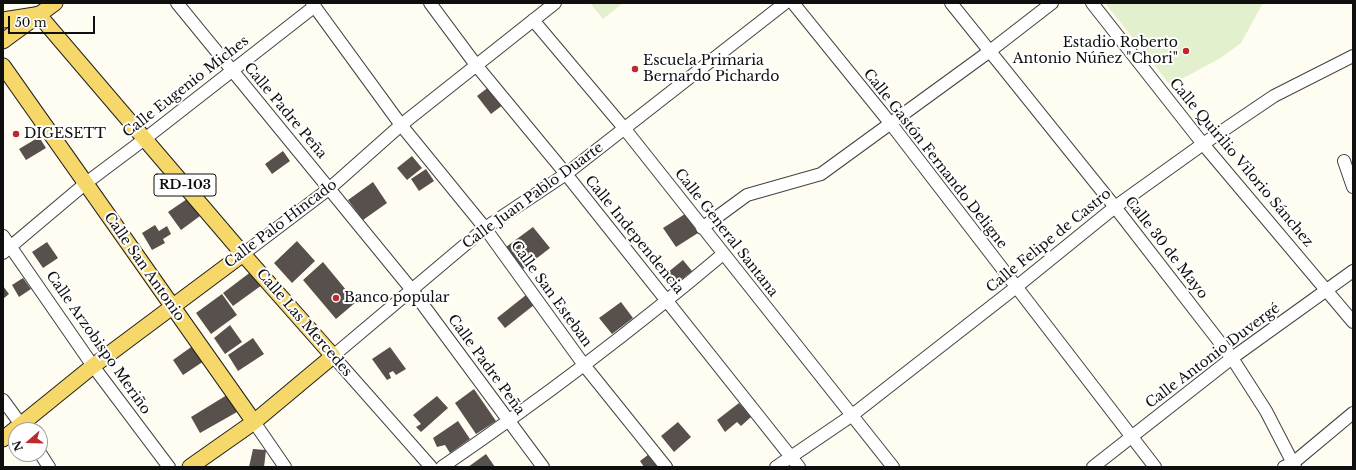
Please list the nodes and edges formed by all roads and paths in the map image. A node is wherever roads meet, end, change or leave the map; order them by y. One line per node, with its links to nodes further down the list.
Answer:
1 (55, 3): 11 (main road)
2 (177, 3): 19 (street, Calle Padre Peña)
3 (430, 3): 17 (street, Calle Independencia)
4 (555, 3): 13 (street, Calle Palo Hincado)
5 (785, 3): 22 (street, Calle Juan Pablo Duarte)
6 (793, 3): 20 (street, Calle Gastón Fernando Deligne)
7 (951, 3): 15 (street, Calle 30 de Mayo)
8 (1052, 3): 15 (street)
9 (1092, 3): 24 (street, Calle Quirilio Vilorio Sánchez)
10 (313, 5): 19 (street, Calle Eugenio Miches); 21 (street, Calle San Esteban)
11 (38, 14): 12 (main road); 14 (main road); 23 (main road, Calle Las Mercedes / RD-103)
12 (3, 20)
13 (532, 20): 17 (street, Calle Palo Hincado); 22 (street, Calle General Santana)
14 (3, 41)
15 (990, 51): 20 (street); 30 (street, Calle 30 de Mayo)
16 (1353, 56): 24 (street, Calle Felipe de Castro)
17 (476, 65): 21 (street, Calle Palo Hincado); 26 (street, Calle Independencia)
18 (3, 66): 27 (main road, Calle San Antonio)
19 (232, 71): 23 (street, Calle Eugenio Miches); 29 (street, Calle Padre Peña)
20 (891, 124): 32 (street); 38 (street, Calle Gastón Fernando Deligne)
21 (401, 125): 29 (street, Calle Palo Hincado); 31 (street, Calle San Esteban)
22 (624, 128): 26 (street, Calle Juan Pablo Duarte); 32 (street, Calle General Santana)
23 (146, 138): 27 (street, Calle Eugenio Miches); 35 (main road, Calle Las Mercedes / RD-103)
24 (1203, 144): 30 (street, Calle Felipe de Castro); 40 (street, Calle Quirilio Vilorio Sánchez)
25 (1344, 161): 28 (street)
26 (566, 174): 31 (street, Calle Juan Pablo Duarte); 41 (street, Calle Independencia)
27 (86, 183): 34 (street, Calle Eugenio Miches); 42 (main road, Calle San Antonio)
28 (1353, 187)
29 (330, 188): 35 (street, Calle Palo Hincado); 39 (street, Calle Padre Peña)
30 (1115, 207): 38 (street, Calle Felipe de Castro); 45 (street, Calle 30 de Mayo)
31 (485, 228): 39 (street, Calle Juan Pablo Duarte); 46 (street, Calle San Esteban)
32 (702, 228): 36 (street, Calle General Santana)
33 (3, 236): 34 (street, Calle Arzobispo Meriño)
34 (7, 250): 47 (street, Calle Arzobispo Meriño)
35 (243, 254): 42 (main road, Calle Palo Hincado); 44 (main road, Calle Las Mercedes / RD-103)
36 (723, 254): 41 (street); 50 (street, Calle General Santana)
37 (1353, 270): 40 (street, Calle Antonio Duvergé)
38 (1015, 288): 50 (street, Calle Felipe de Castro); 55 (street, Calle Gastón Fernando Deligne)
39 (412, 290): 44 (street, Calle Juan Pablo Duarte); 54 (street, Calle Padre Peña)
40 (1327, 290): 43 (street, Calle Quirilio Vilorio Sánchez); 45 (street, Calle Antonio Duvergé)
41 (667, 301): 46 (street); 56 (street, Calle Independencia)
42 (170, 307): 47 (main road, Calle Palo Hincado); 53 (main road, Calle San Antonio)
43 (1353, 322)
44 (333, 356): 53 (main road, Calle Juan Pablo Duarte); 61 (street, Calle Las Mercedes)
45 (1232, 358): 55 (street, Calle Antonio Duvergé); 57 (street, Calle 30 de Mayo)
46 (584, 365): 54 (street); 64 (street, Calle San Esteban)
47 (94, 366): 52 (main road, Calle Palo Hincado); 58 (street, Calle Arzobispo Meriño)
48 (3, 400): 51 (street)
49 (1353, 413): 57 (street)
50 (851, 416): 56 (street, Calle Felipe de Castro); 66 (street, Calle General Santana)
51 (19, 422)
52 (30, 422)
53 (254, 422): 59 (main road, Calle Juan Pablo Duarte); 60 (street, Calle San Antonio)
54 (509, 422): 62 (street); 63 (street, Calle Padre Peña)
55 (1132, 436): 67 (street, Calle Antonio Duvergé); 68 (street, Calle Gastón Fernando Deligne)
56 (795, 462): 65 (street, Calle Felipe de Castro)
57 (1291, 466)
58 (169, 467)
59 (190, 467)
60 (285, 467)
61 (431, 467)
62 (442, 467)
63 (543, 467)
64 (666, 467)
65 (776, 467)
66 (893, 467)
67 (1093, 467)
68 (1155, 467)

